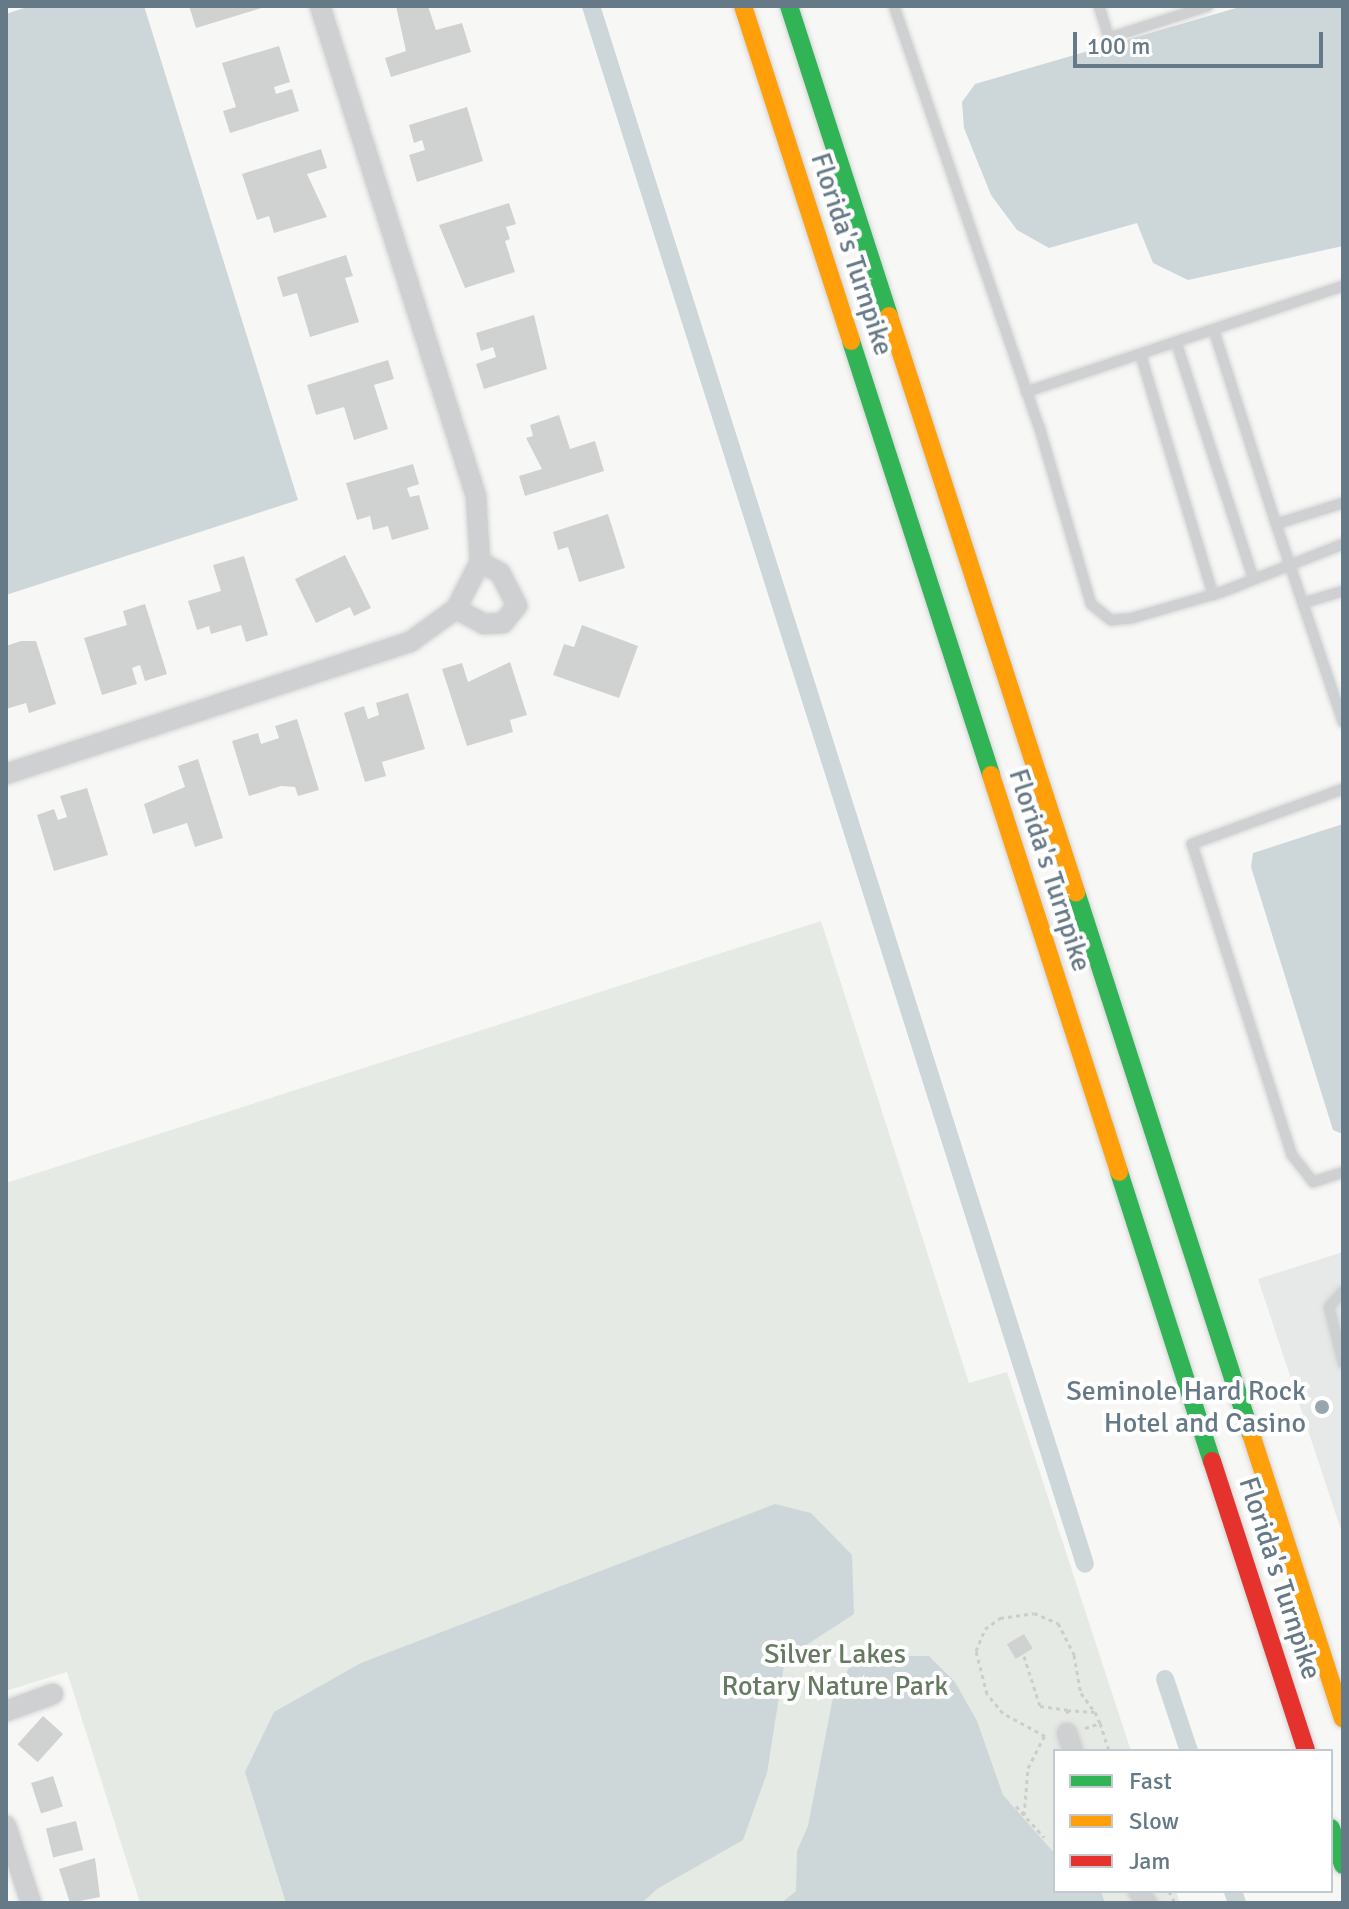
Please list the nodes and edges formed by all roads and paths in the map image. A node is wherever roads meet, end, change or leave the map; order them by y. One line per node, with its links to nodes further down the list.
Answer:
1 (320, 6): 15 (street)
2 (743, 6): 38 (highway, Florida's Turnpike)
3 (789, 6): 33 (highway, Florida's Turnpike)
4 (894, 6): 11 (lane)
5 (1099, 6): 6 (lane)
6 (1208, 6)
7 (1343, 286): 8 (lane)
8 (1214, 331): 9 (lane); 13 (lane)
9 (1177, 345): 10 (lane); 17 (lane)
10 (1141, 356): 11 (lane); 19 (lane)
11 (1026, 392): 19 (lane)
12 (1343, 503): 13 (lane)
13 (1276, 524): 16 (lane)
14 (1343, 544): 16 (lane)
15 (480, 562): 21 (street); 21 (street)
16 (1289, 562): 17 (lane); 20 (lane)
17 (1253, 578): 19 (lane)
18 (1343, 591): 20 (lane)
19 (1213, 595)
20 (1303, 603): 22 (lane)
21 (456, 609): 23 (street)
22 (1343, 722)
23 (6, 774)
24 (1343, 789): 25 (lane)
25 (1343, 1172)
26 (1343, 1291): 27 (lane)
27 (1343, 1363)
28 (1024, 1656): 30 (path)
29 (53, 1694): 31 (street)
30 (1069, 1710): 32 (path); 35 (path)
31 (6, 1711)
32 (1095, 1712): 34 (path); 36 (path)
33 (1343, 1719)
34 (1100, 1723): 35 (path); 37 (path)
35 (1063, 1733): 36 (path)
36 (1045, 1736): 40 (path)
37 (1108, 1749)
38 (1305, 1749)
39 (1016, 1806): 40 (path)
40 (1024, 1815): 43 (path)
41 (6, 1826): 45 (street)
42 (1333, 1834): 44 (highway)
43 (1044, 1837)
44 (1343, 1865)
45 (31, 1903)

